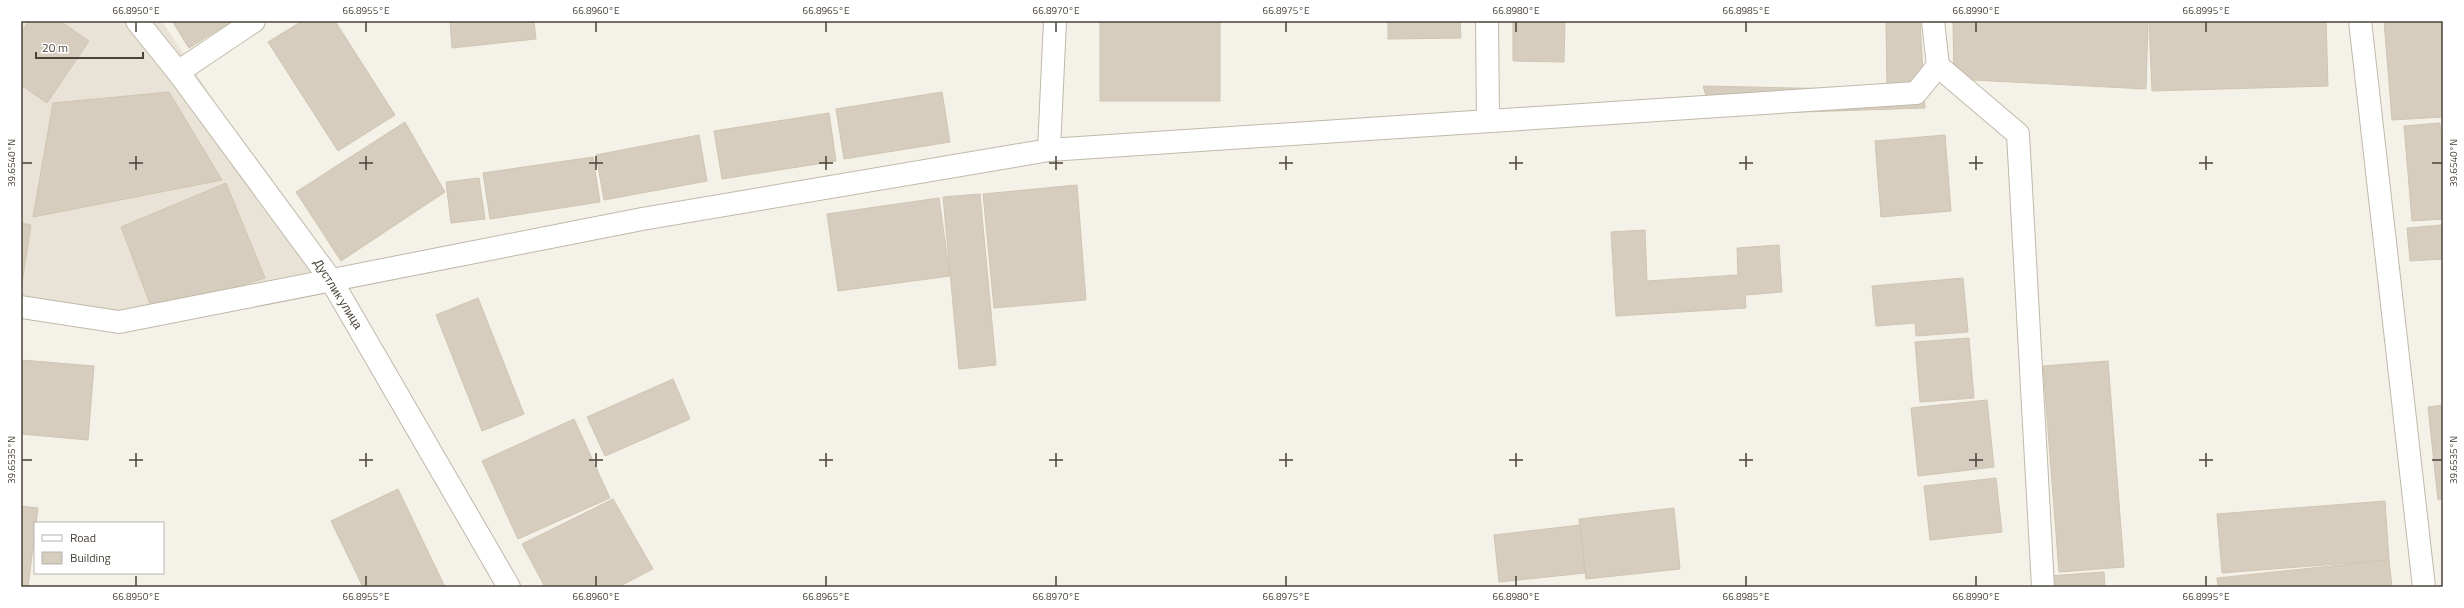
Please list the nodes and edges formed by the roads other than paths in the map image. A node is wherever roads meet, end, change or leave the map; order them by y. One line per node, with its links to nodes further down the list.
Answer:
1 (137, 21): 8 (street, Дустлик улица)
2 (254, 21): 8 (street)
3 (1055, 21): 10 (street)
4 (1487, 21): 9 (street)
5 (1933, 21): 7 (street)
6 (2360, 21): 15 (street)
7 (1938, 66): 9 (street); 14 (street)
8 (178, 72): 11 (street, Дустлик улица)
9 (1488, 120): 10 (street)
10 (1049, 150): 11 (street)
11 (331, 280): 12 (street); 13 (street, Дустлик улица)
12 (21, 307)
13 (509, 587)
14 (2043, 587)
15 (2424, 587)

